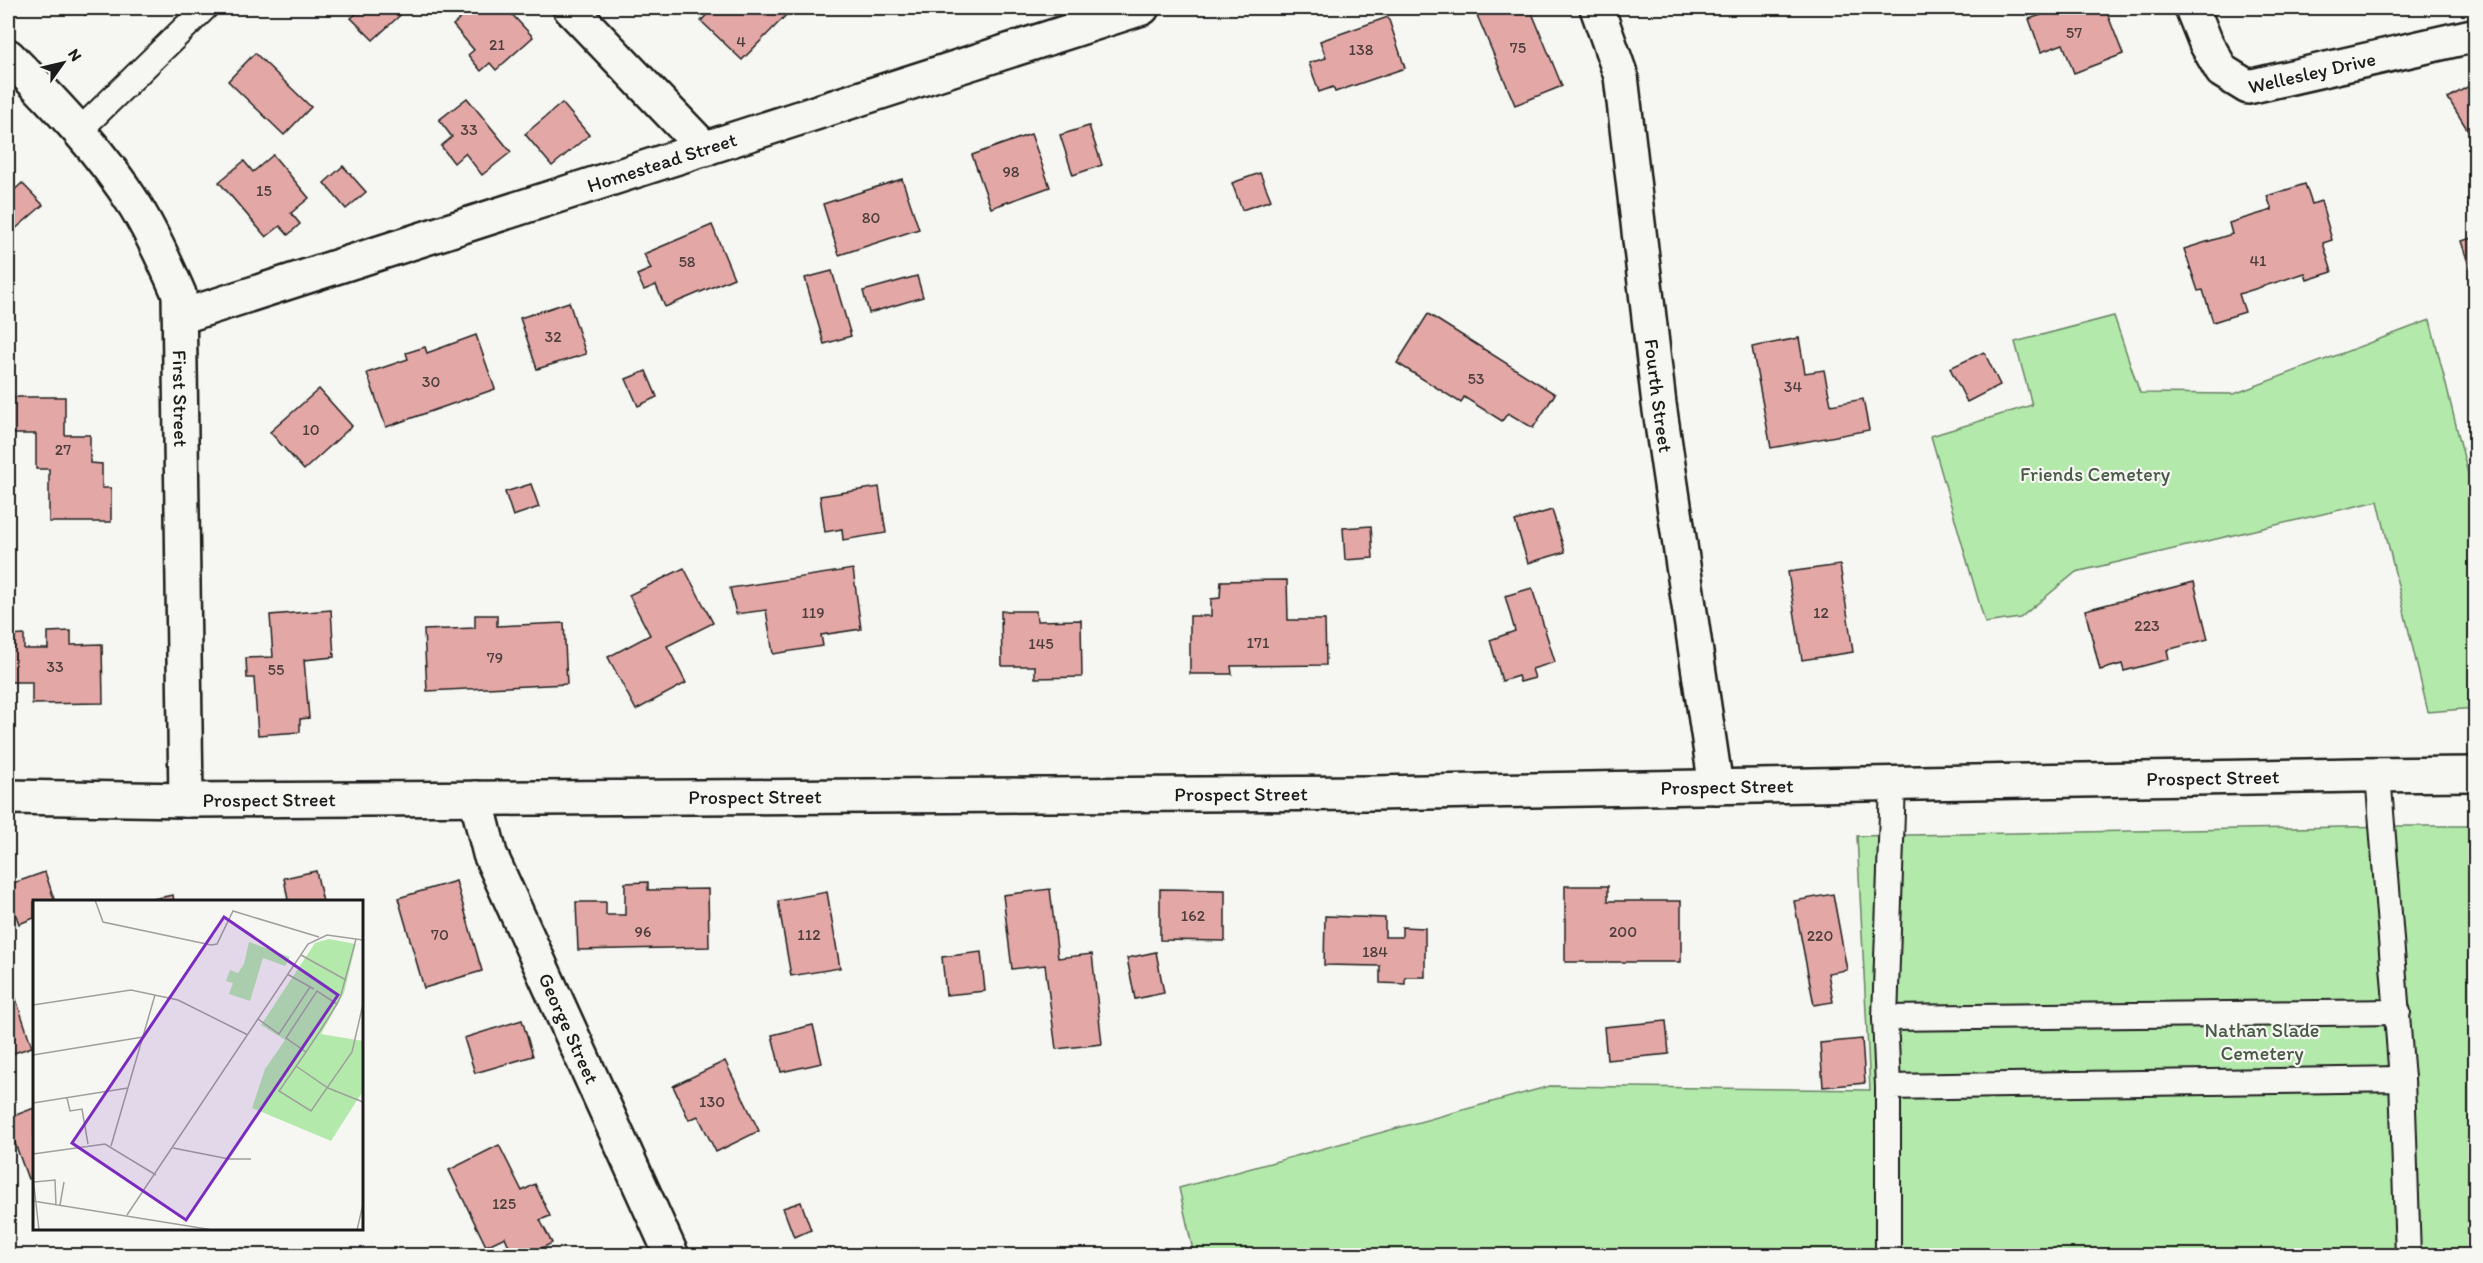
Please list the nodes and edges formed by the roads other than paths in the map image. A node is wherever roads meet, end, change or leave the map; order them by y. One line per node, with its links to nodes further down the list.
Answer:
1 (205, 8): 8 (lane)
2 (570, 8): 9 (street)
3 (1142, 8): 9 (street, Homestead Street)
4 (1597, 8): 14 (street, Fourth Street)
5 (2192, 8): 6 (street, Wellesley Drive)
6 (2475, 35)
7 (8, 56): 8 (street, First Street)
8 (78, 132): 10 (street, First Street)
9 (705, 149): 10 (street, Homestead Street)
10 (180, 317): 17 (street, First Street)
11 (2378, 774): 12 (street, Prospect Street); 13 (street, Prospect Street); 18 (lane)
12 (2475, 774)
13 (1893, 783): 14 (street, Prospect Street); 19 (lane)
14 (1716, 787): 16 (street, Prospect Street)
15 (8, 797): 17 (street, Prospect Street)
16 (476, 798): 17 (street, Prospect Street); 22 (street, George Street)
17 (186, 800)
18 (2398, 1012): 19 (lane); 20 (lane)
19 (1885, 1018): 21 (lane)
20 (2402, 1079): 21 (lane); 24 (lane)
21 (1888, 1087): 23 (lane)
22 (672, 1256)
23 (1888, 1256)
24 (2408, 1256)

